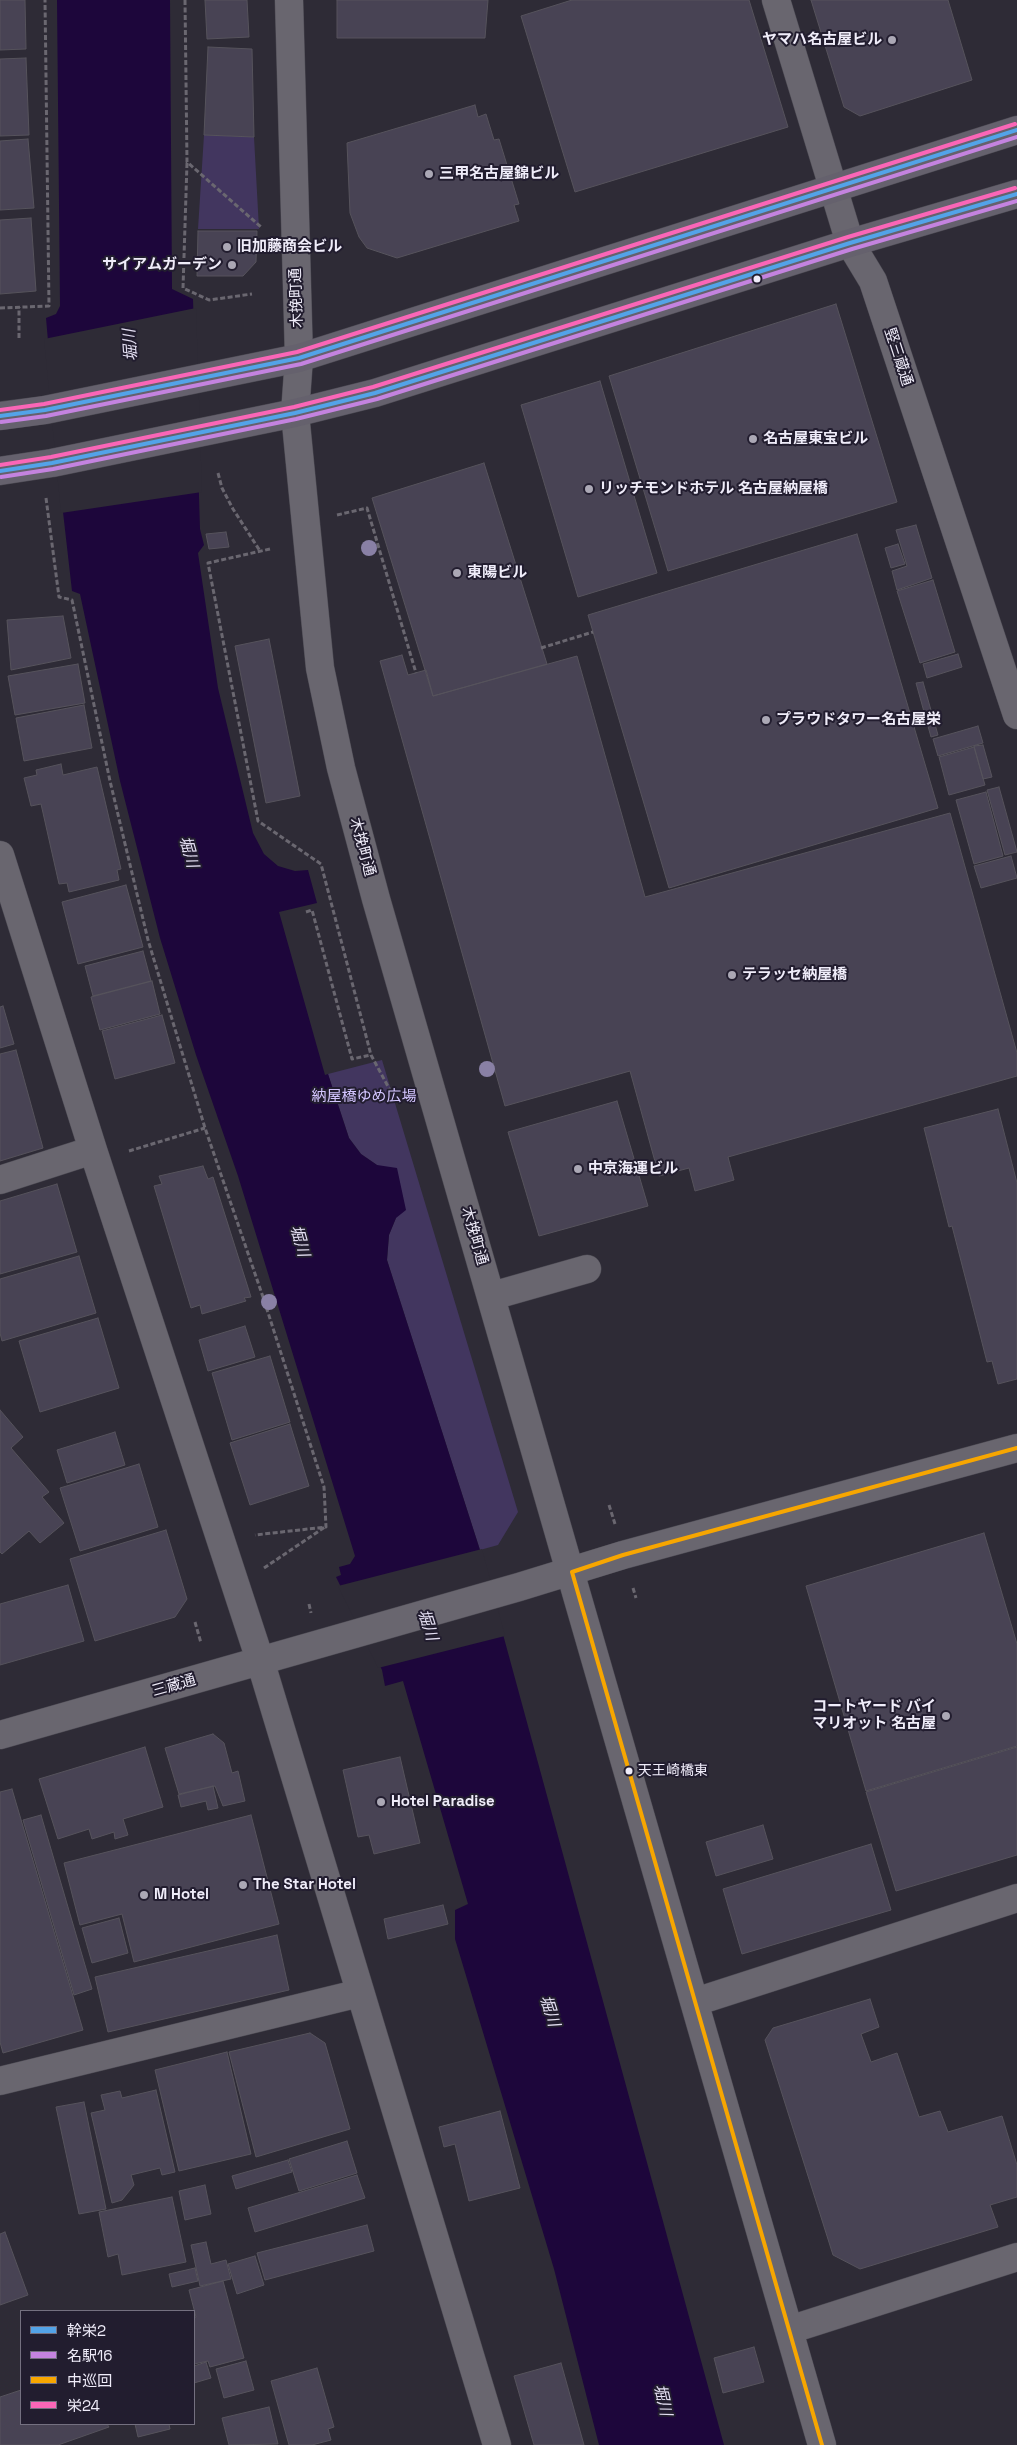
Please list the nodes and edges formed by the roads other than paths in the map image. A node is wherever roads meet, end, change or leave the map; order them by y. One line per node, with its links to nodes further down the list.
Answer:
1 (289, 0): 7 (street, 木挽町通)
2 (776, 0): 4 (street, 竪三蔵通)
3 (1017, 130): 4 (main road)
4 (832, 188): 6 (street, 竪三蔵通); 7 (main road)
5 (1017, 194): 6 (main road)
6 (850, 243): 8 (main road); 11 (street, 竪三蔵通)
7 (299, 358): 8 (street, 木挽町通); 9 (main road)
8 (295, 413): 10 (main road); 16 (street, 木挽町通)
9 (0, 416)
10 (0, 471)
11 (1017, 715)
12 (0, 855): 13 (street)
13 (93, 1150): 14 (street); 19 (street)
14 (0, 1180)
15 (587, 1269): 16 (street)
16 (492, 1296): 18 (street, 木挽町通)
17 (1017, 1448): 18 (street)
18 (572, 1572): 19 (street, 三蔵通); 23 (street, 木挽町通)
19 (260, 1660): 20 (street, 三蔵通); 22 (street)
20 (0, 1735)
21 (1017, 1898): 23 (street)
22 (360, 1993): 24 (street); 27 (street)
23 (695, 2002): 26 (street, 木挽町通)
24 (0, 2081)
25 (1017, 2257): 26 (street)
26 (789, 2330): 28 (street, 木挽町通)
27 (497, 2445)
28 (822, 2445)

